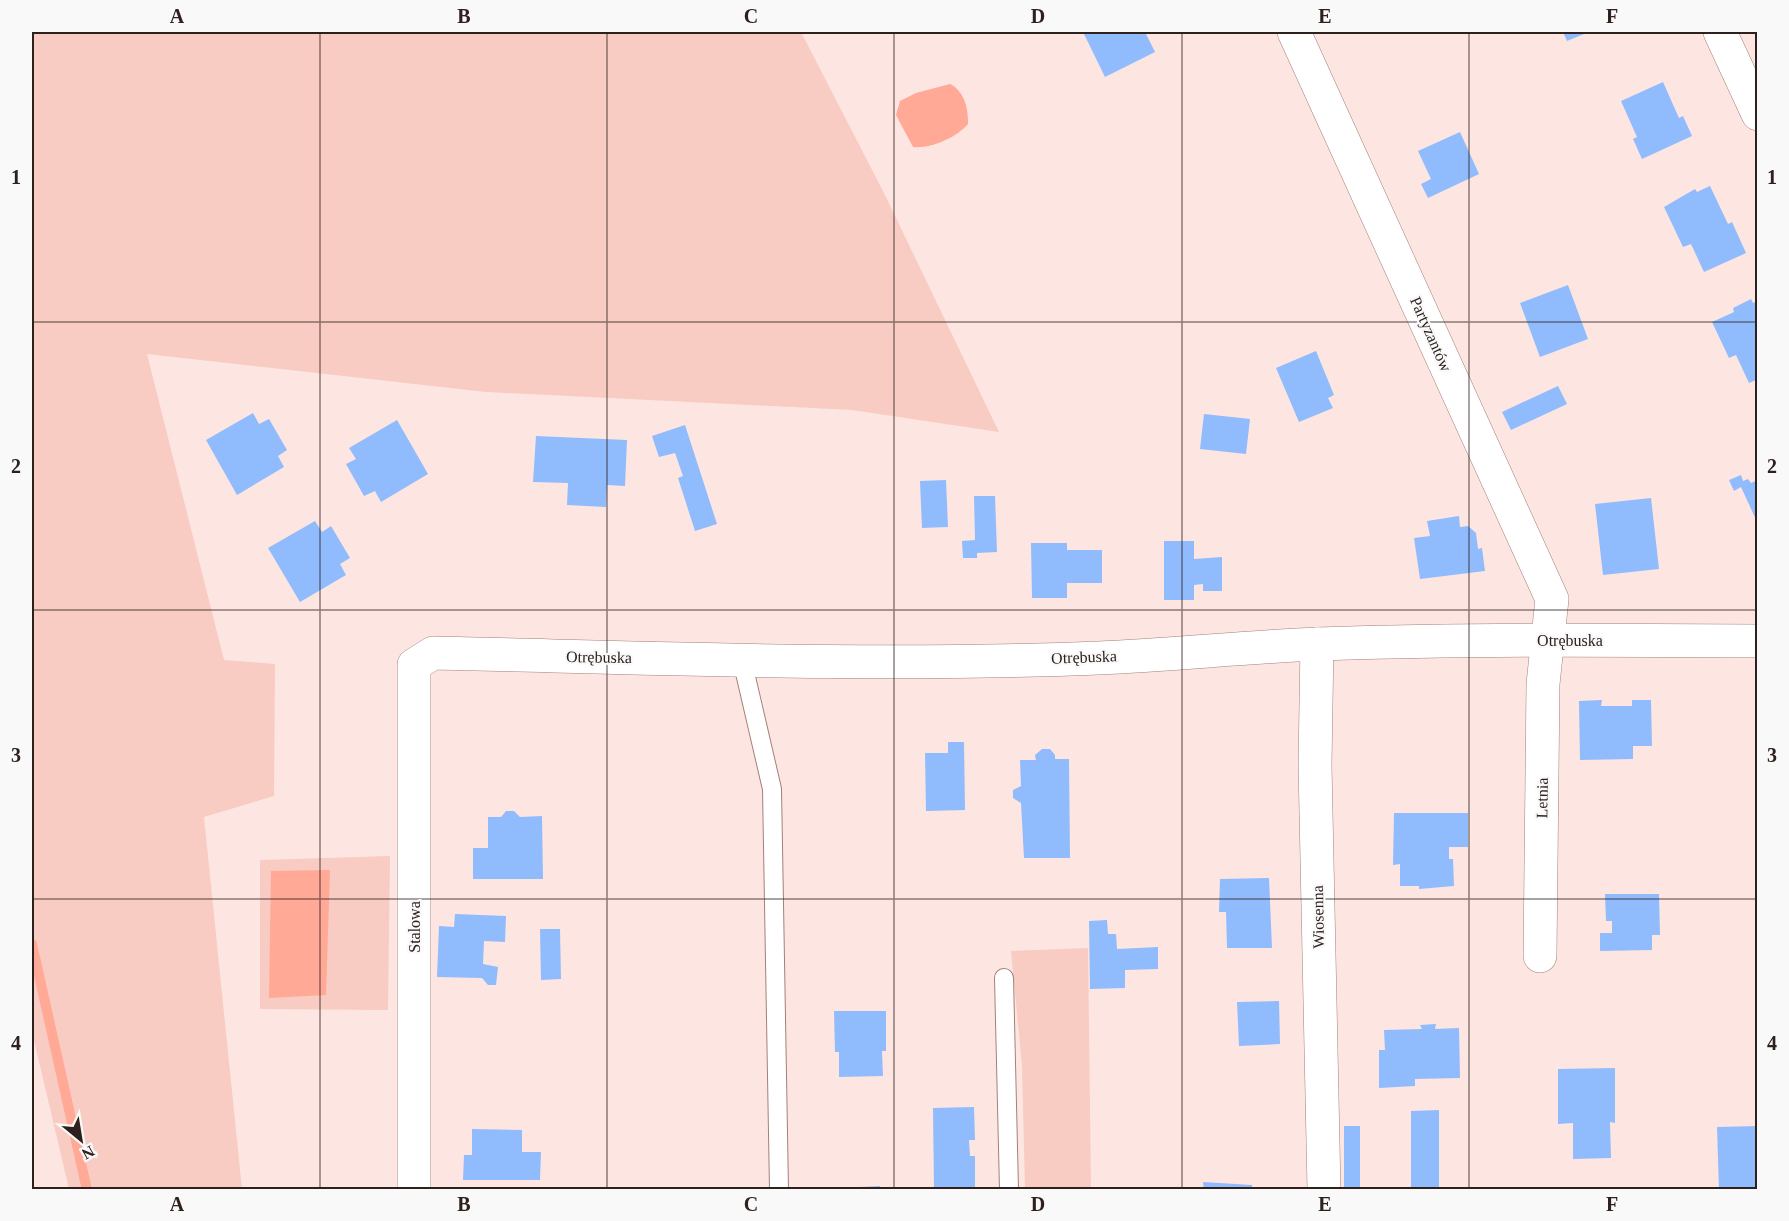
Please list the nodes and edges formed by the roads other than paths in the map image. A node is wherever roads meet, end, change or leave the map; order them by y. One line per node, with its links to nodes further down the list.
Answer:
1 (1293, 32): 4 (street, Partyzantów)
2 (1720, 32): 3 (street)
3 (1758, 114)
4 (1547, 640): 5 (street, Otrębuska); 6 (street, Otrębuska); 9 (street, Letnia)
5 (1758, 641)
6 (1317, 644): 7 (street, Otrębuska); 14 (street, Wiosenna)
7 (742, 660): 8 (street, Otrębuska); 12 (lane)
8 (414, 665): 11 (street, Stalowa)
9 (1540, 957)
10 (1005, 978): 13 (lane)
11 (414, 1190)
12 (779, 1190)
13 (1009, 1190)
14 (1324, 1190)

